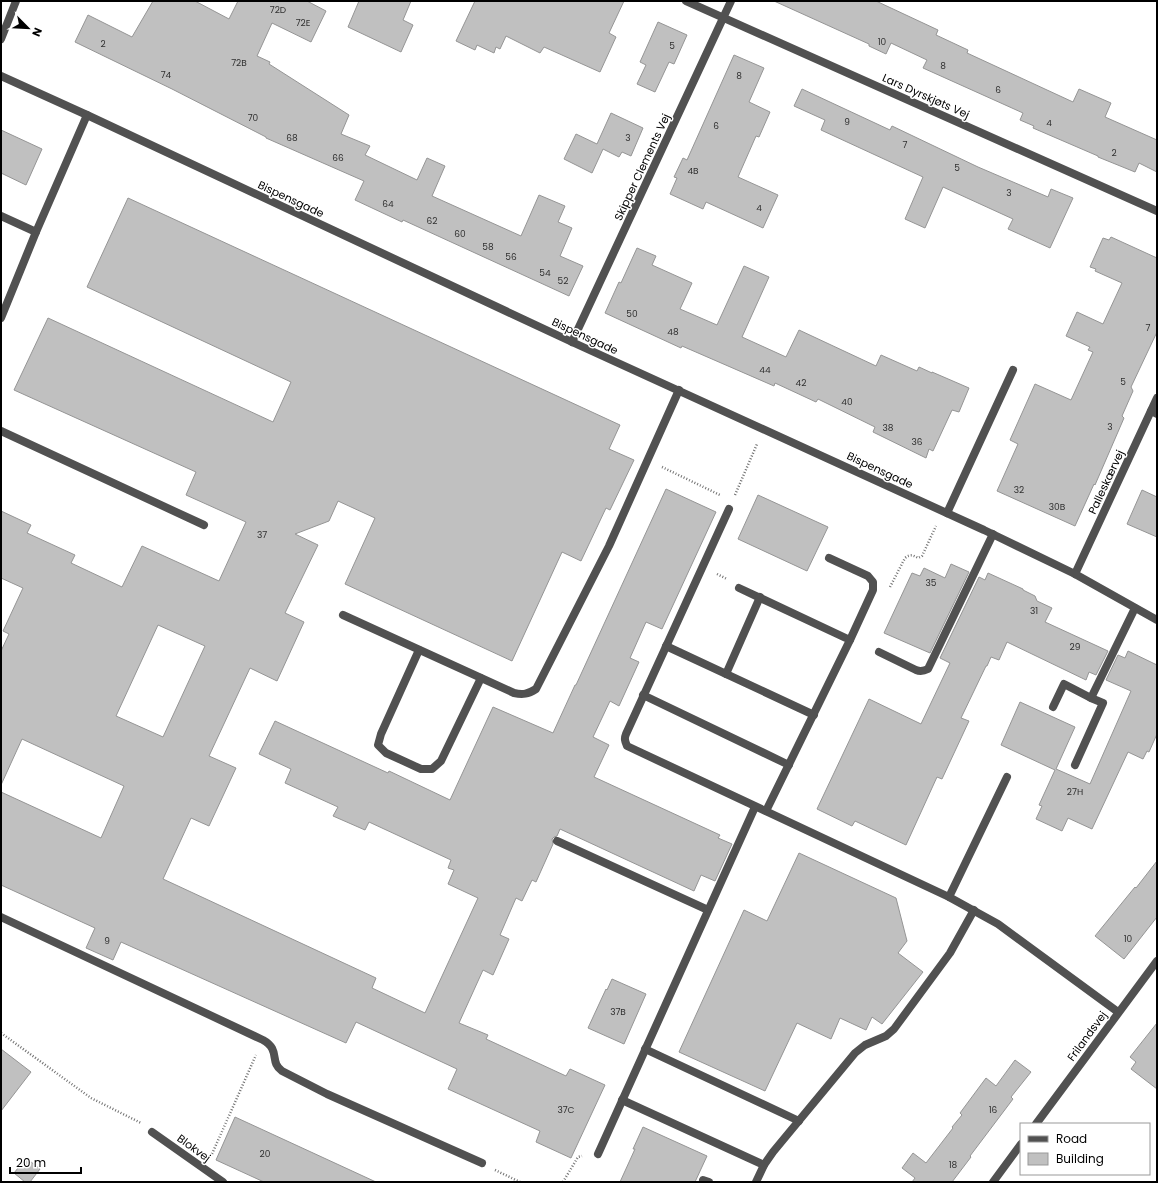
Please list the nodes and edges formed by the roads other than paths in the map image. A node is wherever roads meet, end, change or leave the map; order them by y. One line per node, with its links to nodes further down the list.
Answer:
1 (16, 1): 5 (street)
2 (686, 1): 4 (street, Lars Dyrskjøts Vej)
3 (731, 1): 4 (street, Skipper Clements Vej)
4 (724, 18): 8 (street, Lars Dyrskjøts Vej); 12 (street, Skipper Clements Vej)
5 (1, 39)
6 (1, 76): 7 (street, Bispensgade)
7 (87, 115): 10 (street); 12 (street, Bispensgade)
8 (1157, 211)
9 (1, 216): 10 (street)
10 (36, 232): 11 (street)
11 (1, 318)
12 (572, 342): 14 (street, Bispensgade)
13 (1013, 370): 19 (street)
14 (679, 390): 19 (street, Bispensgade); 34 (street)
15 (1157, 398): 16 (street, Palleskærvej)
16 (1154, 412): 23 (street, Palleskærvej)
17 (1, 431): 20 (street)
18 (730, 505): 30 (street)
19 (945, 512): 21 (street, Bispensgade)
20 (204, 525)
21 (993, 534): 23 (street, Bispensgade); 32 (street)
22 (829, 558): 29 (street)
23 (1075, 574): 26 (street, Bispensgade)
24 (739, 588): 25 (street)
25 (760, 597): 29 (street); 33 (street)
26 (1135, 608): 28 (street, Bispensgade); 36 (street)
27 (343, 615): 31 (street)
28 (1157, 620)
29 (850, 640): 38 (street)
30 (666, 646): 33 (street); 35 (street)
31 (419, 650): 34 (street); 34 (street)
32 (879, 652)
33 (726, 674): 38 (street)
34 (480, 678)
35 (643, 695): 39 (street); 42 (street)
36 (1091, 698): 37 (street); 40 (street)
37 (1053, 707)
38 (814, 716): 39 (street)
39 (789, 765): 43 (street)
40 (1075, 765)
41 (1007, 777): 45 (street)
42 (756, 807): 43 (street); 46 (street)
43 (766, 811): 45 (street)
44 (557, 841): 46 (street)
45 (949, 897): 47 (street)
46 (708, 910): 51 (street)
47 (974, 910): 50 (street); 53 (street)
48 (1, 916): 58 (street)
49 (1157, 961): 50 (street, Frilandsvej)
50 (1118, 1012): 54 (street, Frilandsvej)
51 (645, 1049): 52 (street); 53 (street)
52 (622, 1100): 57 (street); 59 (street)
53 (799, 1121): 59 (street)
54 (1037, 1123)
55 (152, 1132): 60 (street, Blokvej)
56 (1020, 1145): 62 (street)
57 (598, 1154)
58 (482, 1163)
59 (764, 1165): 61 (street)
60 (222, 1182)
61 (756, 1182)
62 (993, 1182)

